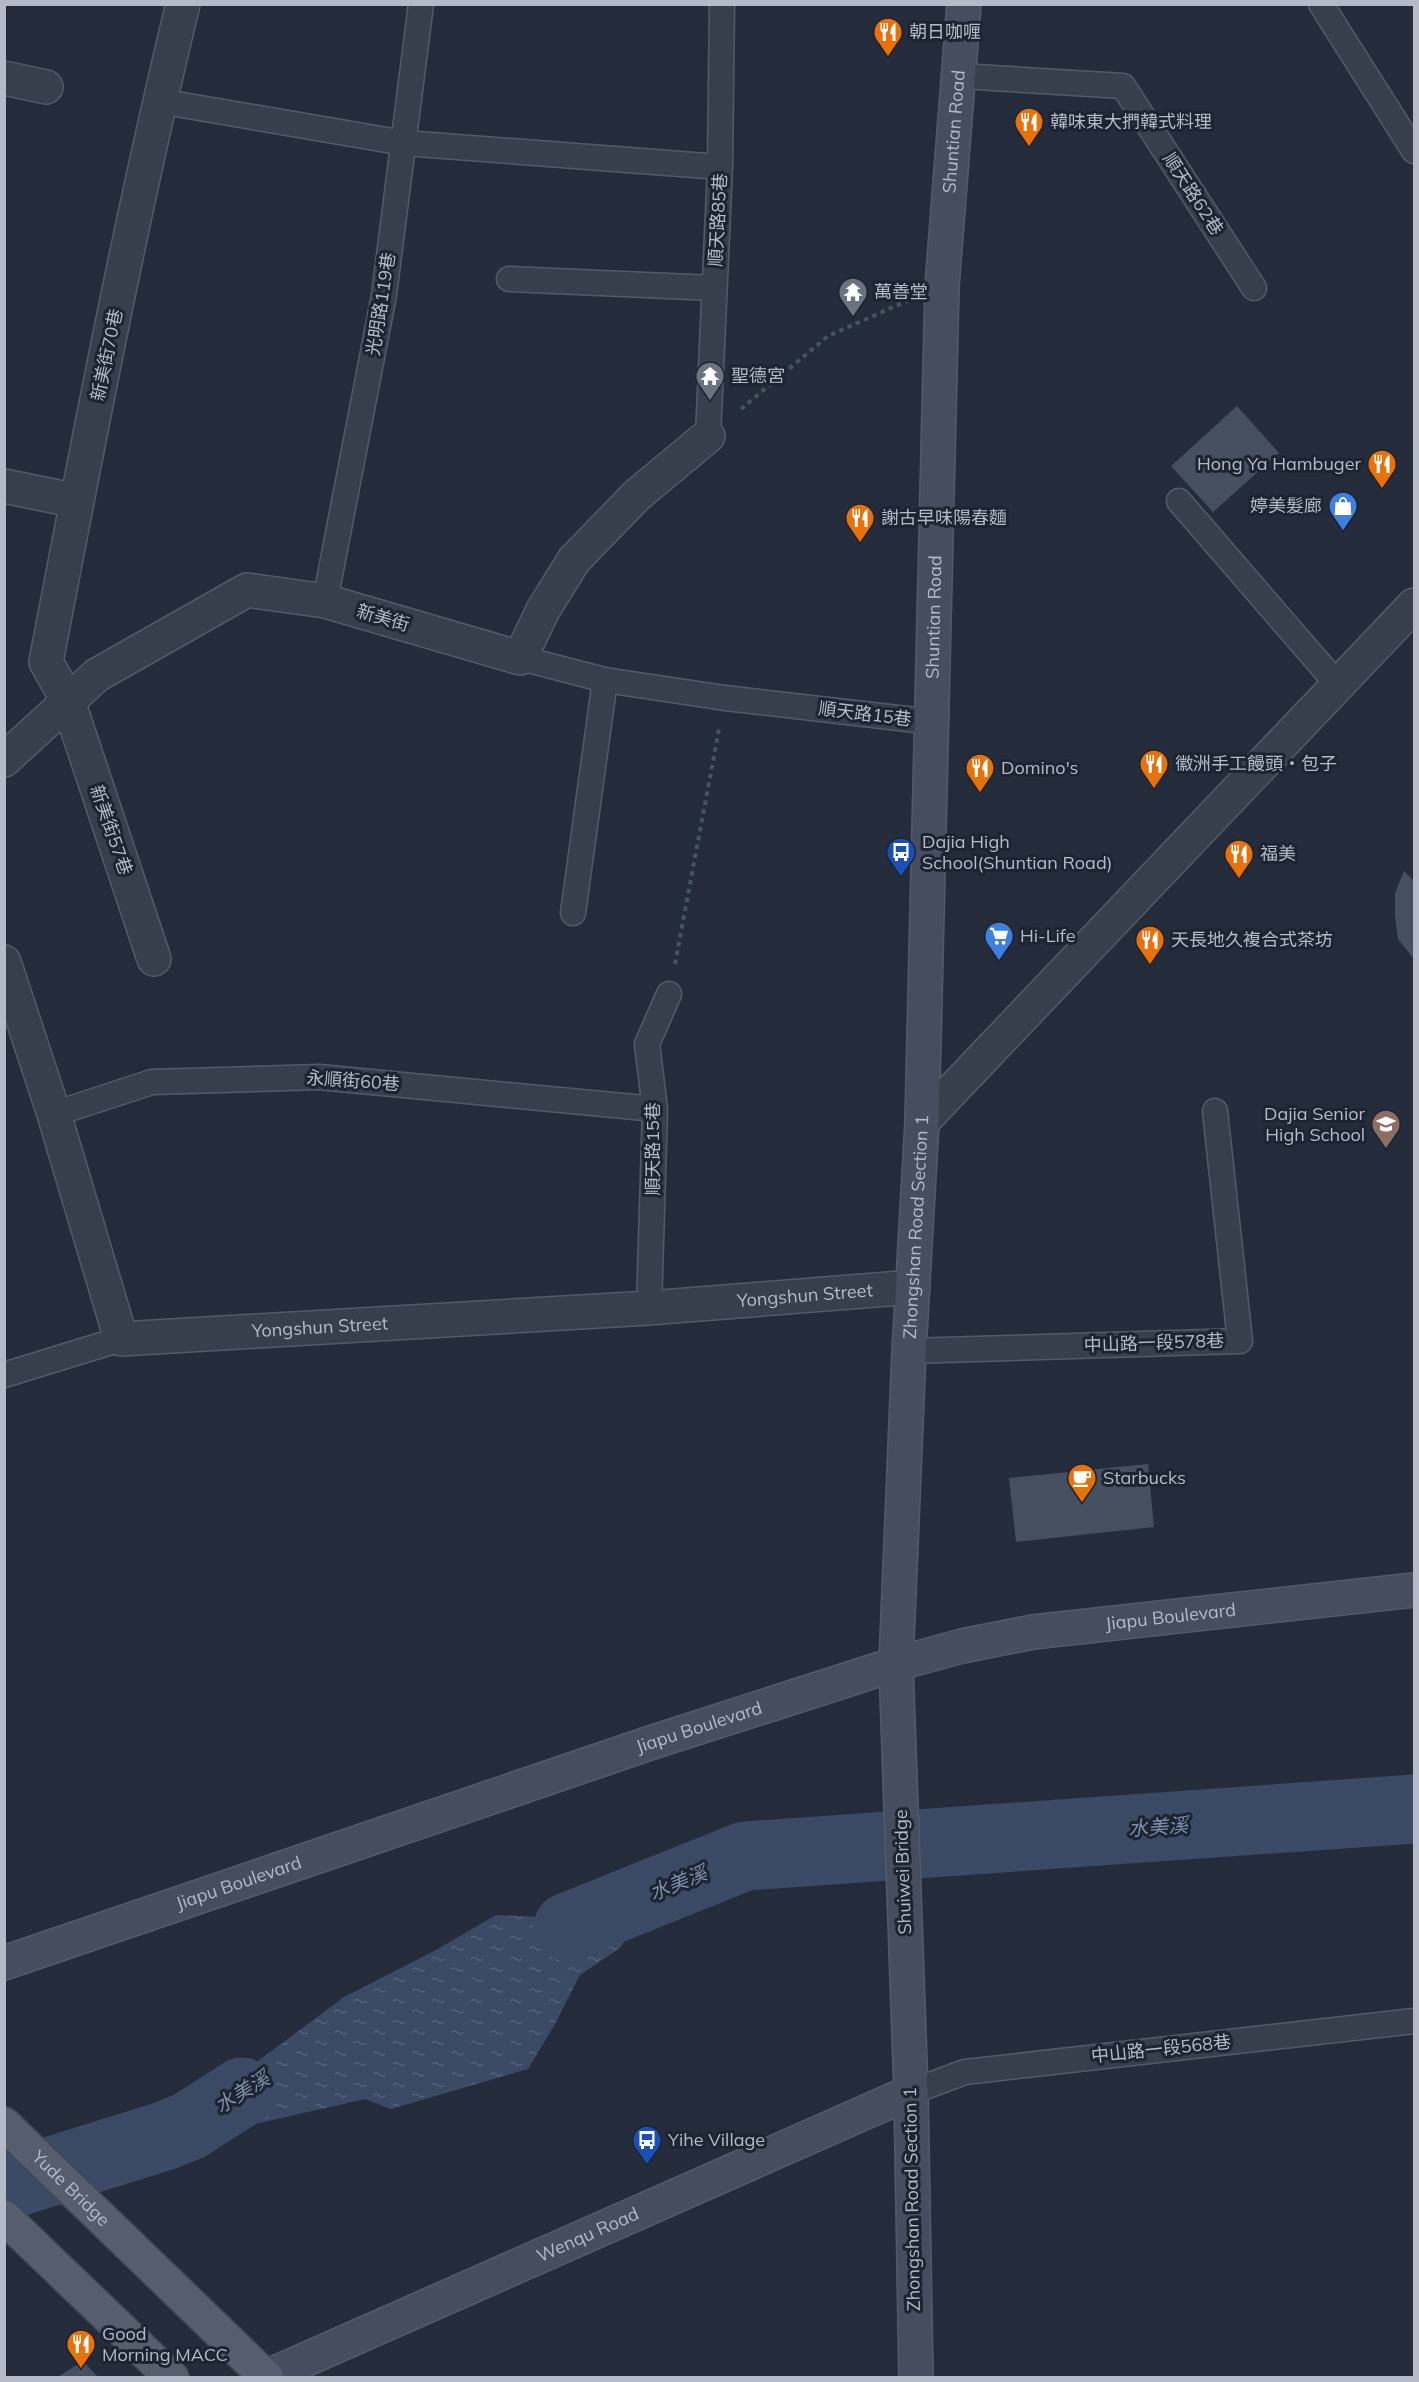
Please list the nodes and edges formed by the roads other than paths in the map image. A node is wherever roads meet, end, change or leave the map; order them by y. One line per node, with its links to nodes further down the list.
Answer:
1 (183, 4): 9 (street, 新美街70巷)
2 (421, 4): 10 (lane, 光明路119巷)
3 (722, 4): 12 (lane, 順天路85巷)
4 (964, 4): 6 (street, Shuntian Road)
5 (1321, 4): 11 (lane)
6 (960, 76): 15 (lane, 順天路62巷); 26 (street, Shuntian Road)
7 (4, 78): 8 (street)
8 (46, 87)
9 (159, 101): 10 (lane); 18 (street, 新美街70巷)
10 (404, 143): 12 (lane); 20 (lane, 光明路119巷)
11 (1414, 150)
12 (720, 166): 14 (lane, 順天路85巷)
13 (509, 279): 14 (lane)
14 (714, 288): 16 (lane, 順天路85巷)
15 (1254, 288)
16 (708, 436): 22 (street)
17 (4, 486): 18 (street)
18 (77, 501): 25 (street, 新美街70巷)
19 (1179, 501): 24 (lane)
20 (325, 601): 22 (street, 新美街); 25 (street, 新美街)
21 (1414, 605): 24 (street, Zhongshan Road Section 1)
22 (520, 658): 23 (lane, 順天路15巷)
23 (605, 680): 26 (lane, 順天路15巷); 28 (lane)
24 (1338, 685): 35 (street, Zhongshan Road Section 1)
25 (68, 701): 27 (street, 新美街); 29 (street, 新美街57巷)
26 (933, 722): 35 (street, Shuntian Road)
27 (4, 760)
28 (573, 913)
29 (154, 959)
30 (4, 962): 34 (street)
31 (669, 994): 32 (lane, 順天路15巷)
32 (655, 1109): 34 (lane, 永順街60巷); 37 (lane, 順天路15巷)
33 (1215, 1111): 39 (lane, 中山路一段578巷)
34 (54, 1114): 38 (street)
35 (922, 1122): 36 (street, Zhongshan Road Section 1)
36 (913, 1287): 37 (street, Yongshun Street); 39 (street, Zhongshan Road Section 1)
37 (650, 1308): 38 (street, Yongshun Street)
38 (122, 1339): 40 (lane)
39 (909, 1351): 42 (street, Zhongshan Road Section 1)
40 (4, 1375)
41 (1414, 1590): 42 (street, Jiapu Boulevard)
42 (896, 1664): 43 (street, Zhongshan Road Section 1); 44 (street, Jiapu Boulevard)
43 (898, 1722): 45 (street, Shuiwei Bridge)
44 (4, 1963)
45 (908, 2021): 47 (street, Zhongshan Road Section 1)
46 (1414, 2024): 47 (lane, 中山路一段568巷)
47 (911, 2092): 50 (street, Wenqu Road); 52 (street, Zhongshan Road Section 1)
48 (4, 2124): 50 (main road, Yude Bridge)
49 (4, 2217): 51 (main road)
50 (266, 2377)
51 (172, 2378)
52 (916, 2378)

